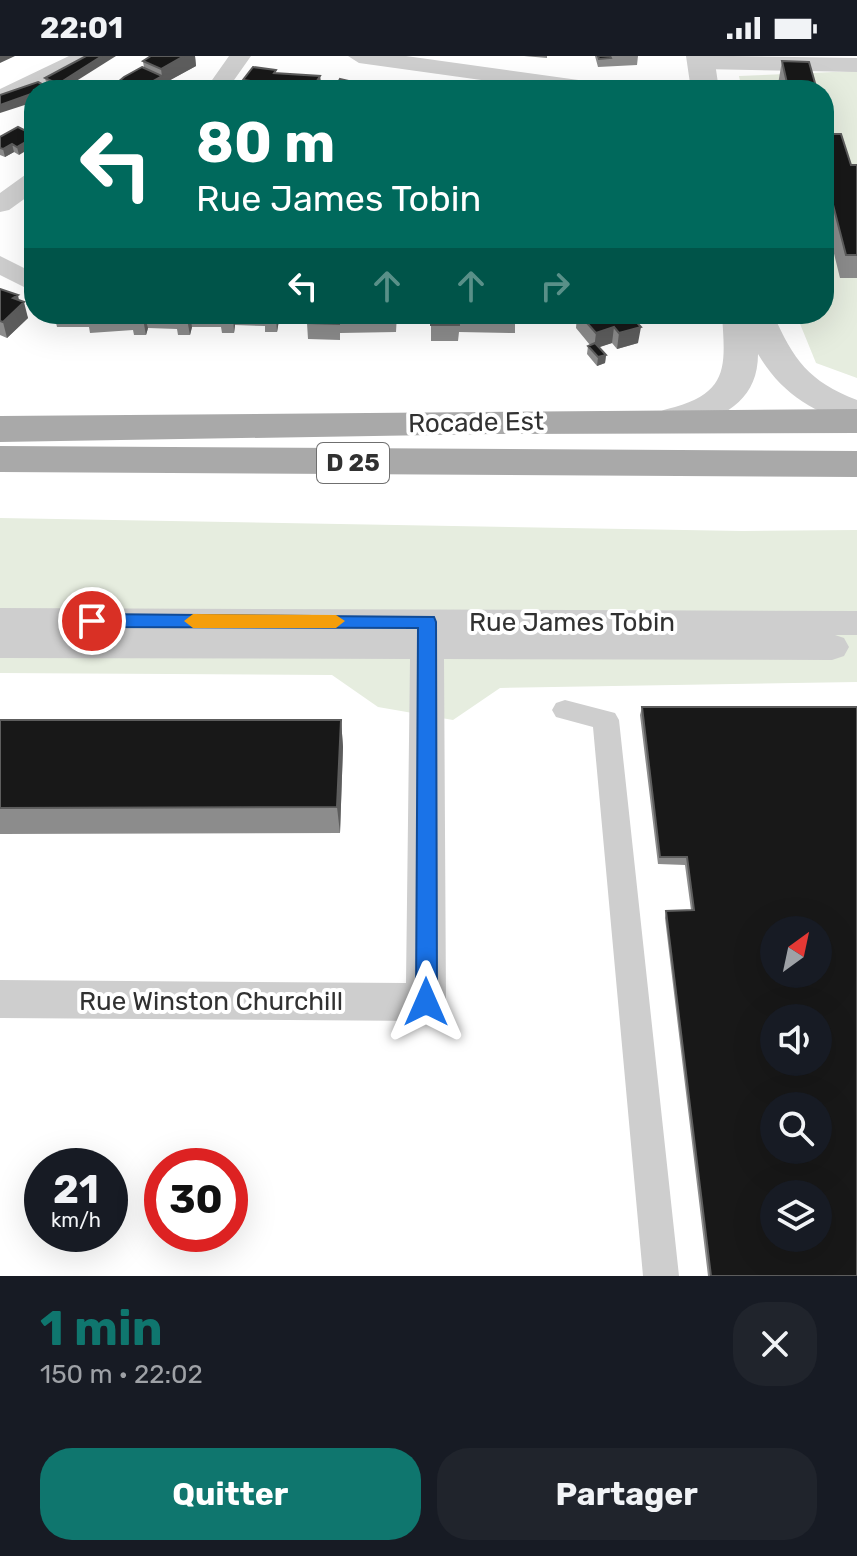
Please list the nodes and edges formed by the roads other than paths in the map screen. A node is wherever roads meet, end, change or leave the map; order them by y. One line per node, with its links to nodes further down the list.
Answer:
1 (85, 56): 6 (street)
2 (240, 56): 7 (street)
3 (359, 56): 8 (street)
4 (700, 59): 5 (street); 9 (street)
5 (845, 62)
6 (42, 80)
7 (223, 80)
8 (529, 80)
9 (703, 80)
10 (24, 87): 11 (street)
11 (0, 97)
12 (24, 187): 13 (street)
13 (0, 205)
14 (0, 264): 15 (street)
15 (24, 279)
16 (739, 324): 19 (street)
17 (761, 324): 18 (street)
18 (857, 413)
19 (667, 421): 20 (main road, Rocade Est / D 25); 21 (main road, Rocade Est / D 25)
20 (857, 421)
21 (0, 429)
22 (0, 459): 23 (main road, Rocade Est / D 25)
23 (857, 464)
24 (0, 620): 26 (street, Rue James Tobin)
25 (857, 623): 26 (street, Rue James Tobin)
26 (428, 634): 27 (street, Rue James Tobin); 28 (street, Rue James Tobin); 30 (street, Rue Winston Churchill)
27 (0, 645)
28 (857, 647)
29 (565, 710): 31 (street)
30 (0, 999)
31 (661, 1276)

